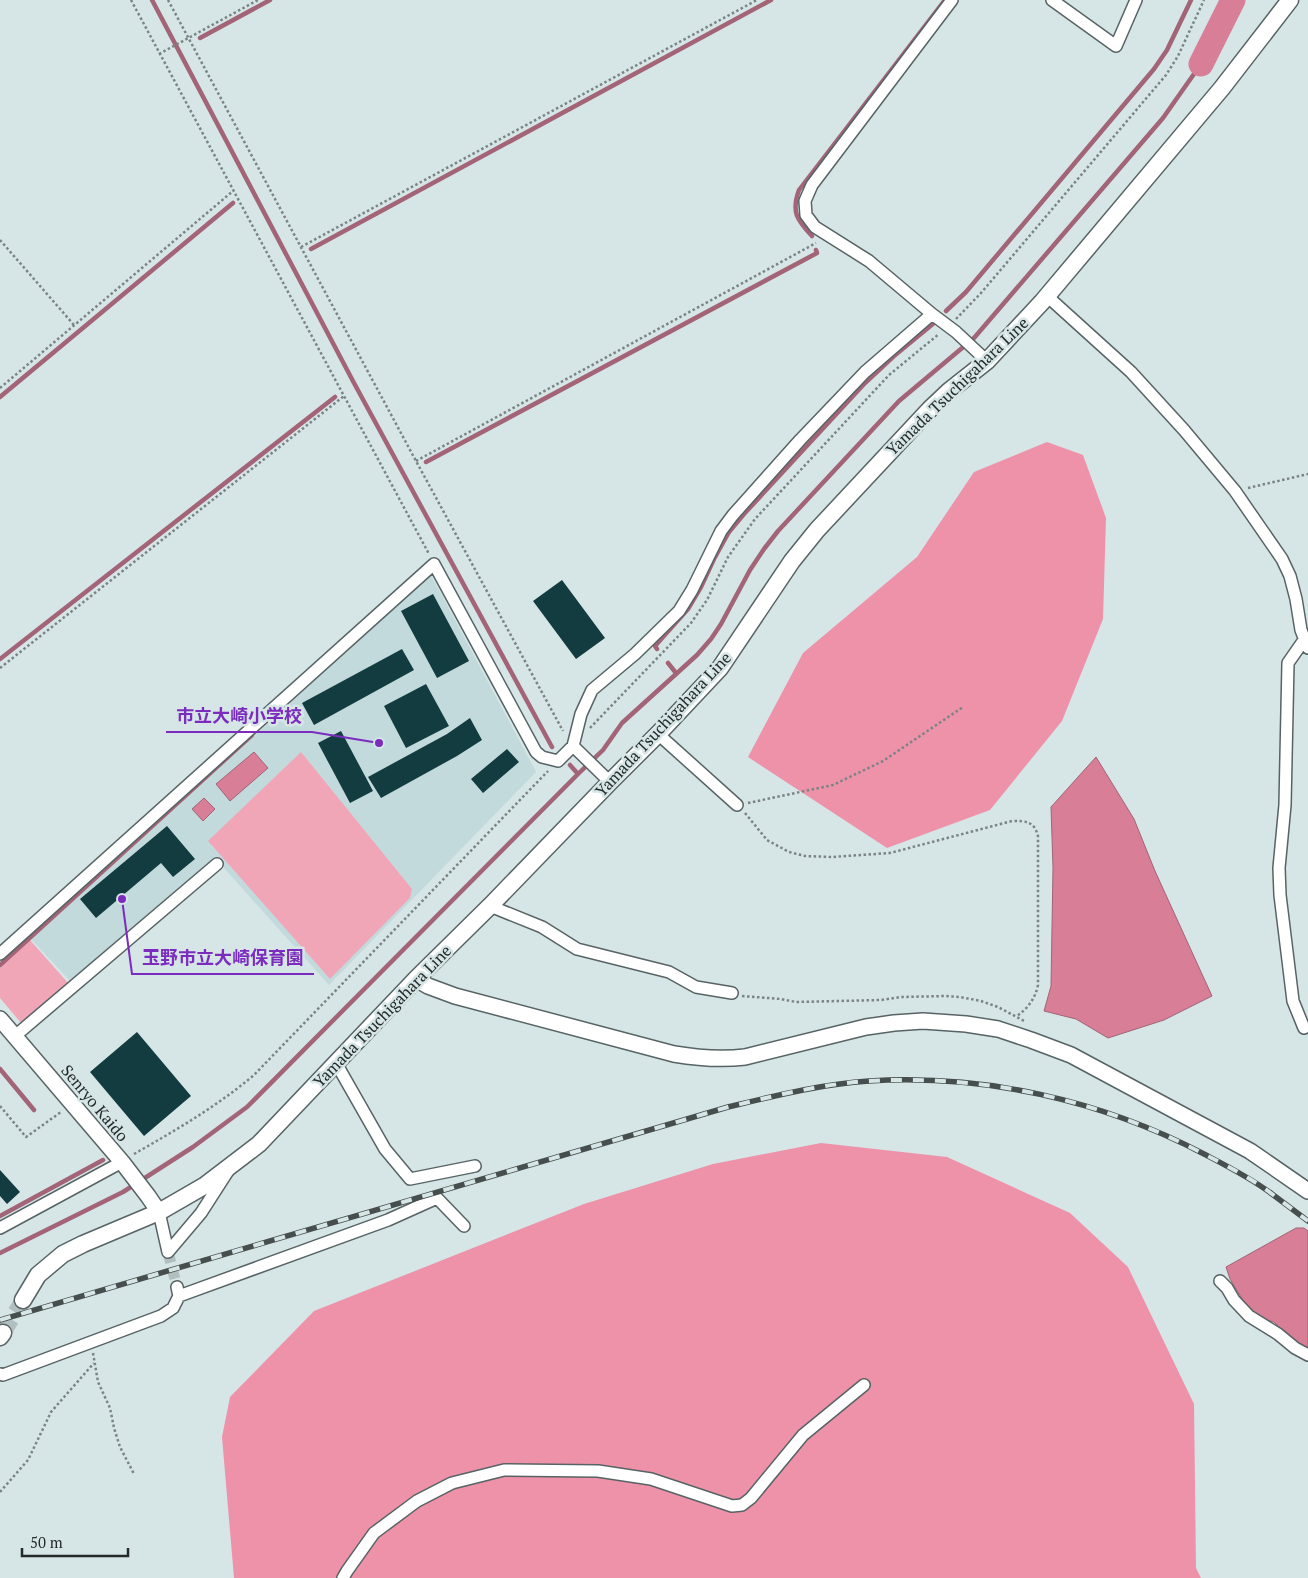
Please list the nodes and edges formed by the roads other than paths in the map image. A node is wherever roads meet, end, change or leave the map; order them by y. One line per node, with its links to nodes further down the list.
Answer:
1 (952, 0): 6 (street)
2 (1052, 0): 3 (street)
3 (1136, 0)
4 (1290, 0): 5 (main road, Yamada Tsuchigahara Line)
5 (1047, 296): 7 (main road, Yamada Tsuchigahara Line); 8 (street)
6 (932, 314): 7 (street); 10 (street)
7 (984, 358): 9 (main road, Yamada Tsuchigahara Line)
8 (1306, 644): 19 (street)
9 (658, 734): 11 (main road, Yamada Tsuchigahara Line); 12 (street)
10 (576, 749): 11 (street); 15 (street)
11 (610, 782): 14 (main road, Yamada Tsuchigahara Line)
12 (737, 805)
13 (218, 864): 20 (street)
14 (490, 906): 16 (main road, Yamada Tsuchigahara Line); 17 (street)
15 (0, 954)
16 (416, 979): 21 (main road, Yamada Tsuchigahara Line); 25 (street)
17 (732, 992)
18 (0, 1019): 20 (street, Senryo Kaido)
19 (1304, 1028)
20 (15, 1036): 23 (street, Senryo Kaido)
21 (336, 1063): 22 (main road, Yamada Tsuchigahara Line); 24 (street)
22 (234, 1163): 26 (main road, Yamada Tsuchigahara Line); 26 (street)
23 (124, 1165): 26 (street, Senryo Kaido); 28 (street)
24 (475, 1166)
25 (1308, 1190)
26 (159, 1212): 30 (main road, Yamada Tsuchigahara Line)
27 (464, 1226): 32 (street)
28 (0, 1228)
29 (1220, 1281): 31 (street)
30 (23, 1300)
31 (1308, 1355)
32 (0, 1374)
33 (864, 1385): 34 (street)
34 (343, 1578)

